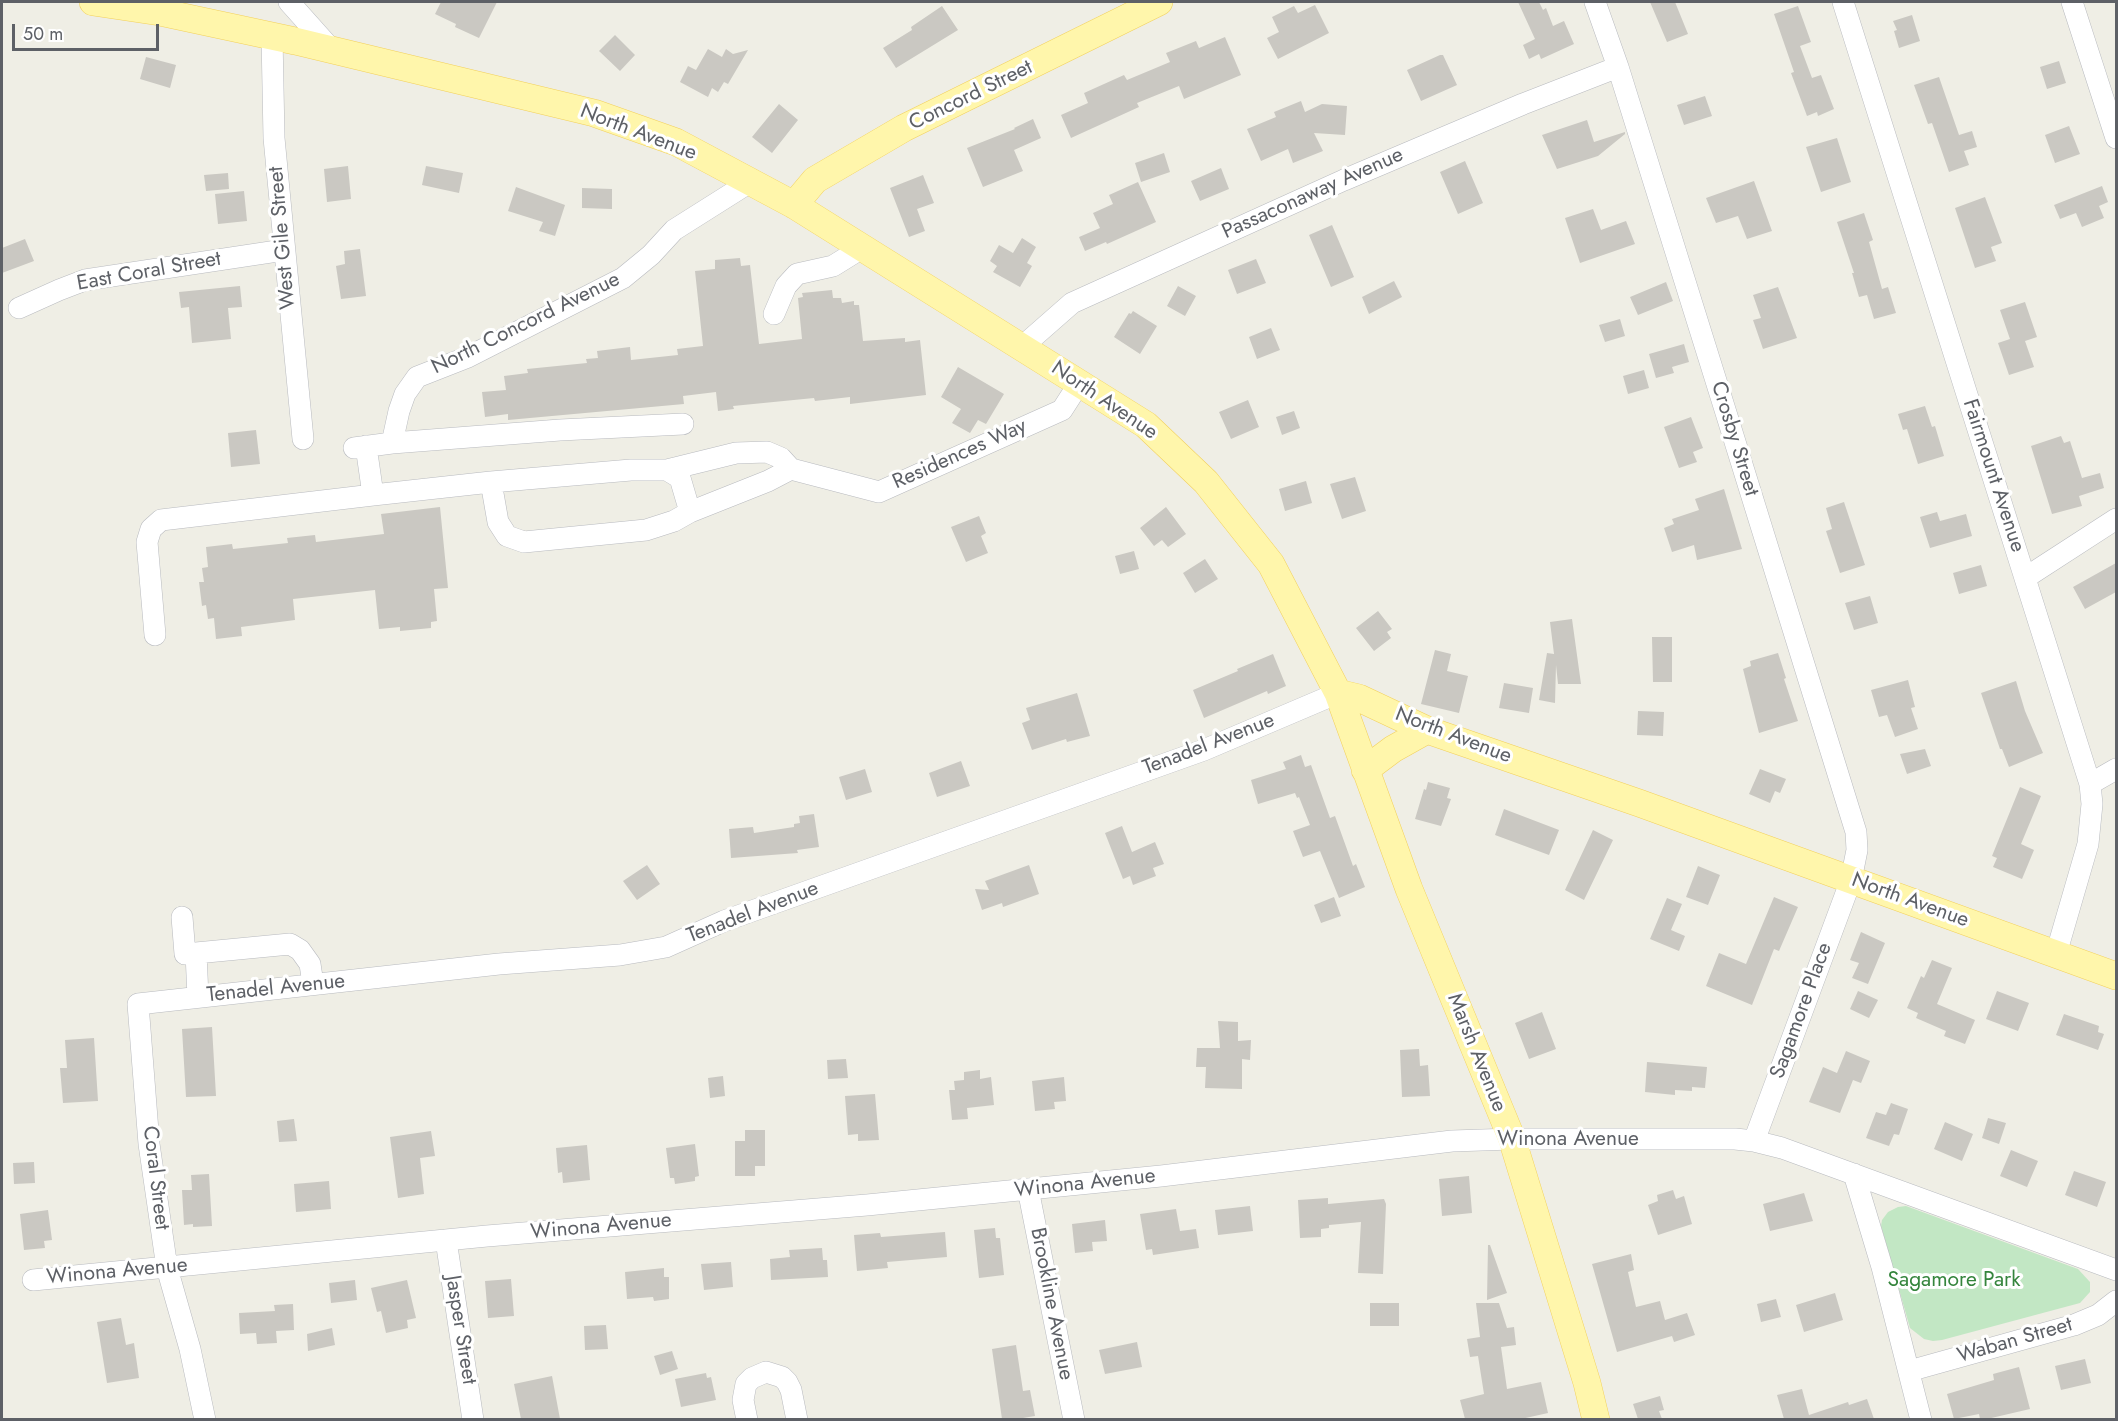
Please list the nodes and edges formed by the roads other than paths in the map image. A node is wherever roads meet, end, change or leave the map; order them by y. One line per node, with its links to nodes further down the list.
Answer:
1 (93, 2): 7 (main road, North Avenue)
2 (289, 2): 9 (street)
3 (1159, 2): 13 (main road, Concord Street)
4 (1595, 2): 10 (street, Crosby Street)
5 (1843, 2): 29 (street, Fairmount Avenue)
6 (2072, 2): 11 (street)
7 (163, 7): 8 (main road, North Avenue)
8 (272, 36): 9 (main road, North Avenue); 15 (street, West Gile Street)
9 (331, 50): 12 (main road, North Avenue)
10 (1617, 67): 18 (street, Passaconaway Avenue); 36 (street, Crosby Street)
11 (2116, 138)
12 (750, 182): 13 (main road, North Avenue); 22 (street, North Concord Avenue)
13 (794, 205): 14 (main road, North Avenue)
14 (862, 248): 17 (street); 18 (main road, North Avenue)
15 (284, 250): 16 (street, East Coral Street); 21 (street, West Gile Street)
16 (20, 308)
17 (774, 314)
18 (1023, 346): 19 (main road, North Avenue)
19 (1080, 382): 23 (street, Residences Way); 31 (main road, North Avenue)
20 (683, 424): 22 (street)
21 (303, 439)
22 (392, 443): 26 (street)
23 (791, 469): 24 (street); 27 (street)
24 (667, 470): 25 (street); 27 (street)
25 (492, 482): 26 (street); 27 (street)
26 (373, 495): 30 (street)
27 (690, 512)
28 (2116, 519): 29 (street)
29 (2025, 578): 35 (street, Fairmount Avenue)
30 (155, 635)
31 (1338, 693): 32 (main road, North Avenue); 34 (main road, Marsh Avenue); 41 (street, Tenadel Avenue)
32 (1427, 730): 34 (main road); 36 (main road, North Avenue)
33 (2116, 769): 35 (street)
34 (1365, 770): 44 (main road, Marsh Avenue)
35 (2090, 784): 39 (street, Fairmount Avenue)
36 (1851, 880): 39 (main road, North Avenue); 45 (street, Sagamore Place)
37 (182, 917): 38 (street)
38 (196, 953): 41 (street); 42 (street)
39 (2056, 954): 40 (main road, North Avenue)
40 (2116, 976)
41 (313, 984): 42 (street, Tenadel Avenue)
42 (198, 997): 43 (street, Tenadel Avenue)
43 (138, 1004): 49 (street, Coral Street)
44 (1512, 1139): 45 (street, Winona Avenue); 47 (street, Winona Avenue); 59 (main road, Marsh Avenue)
45 (1754, 1141): 46 (street, Winona Avenue)
46 (1854, 1174): 50 (street, Winona Avenue); 53 (street)
47 (1028, 1189): 48 (street, Winona Avenue); 58 (street, Brookline Avenue)
48 (446, 1240): 49 (street, Winona Avenue); 55 (street, Jasper Street)
49 (167, 1268): 51 (street, Winona Avenue); 54 (street, Coral Street)
50 (2116, 1270)
51 (33, 1280)
52 (2116, 1300): 53 (street, Waban Street)
53 (1909, 1371): 60 (street)
54 (205, 1419)
55 (473, 1419)
56 (747, 1419): 57 (street)
57 (797, 1419)
58 (1074, 1419)
59 (1596, 1419)
60 (1921, 1419)

